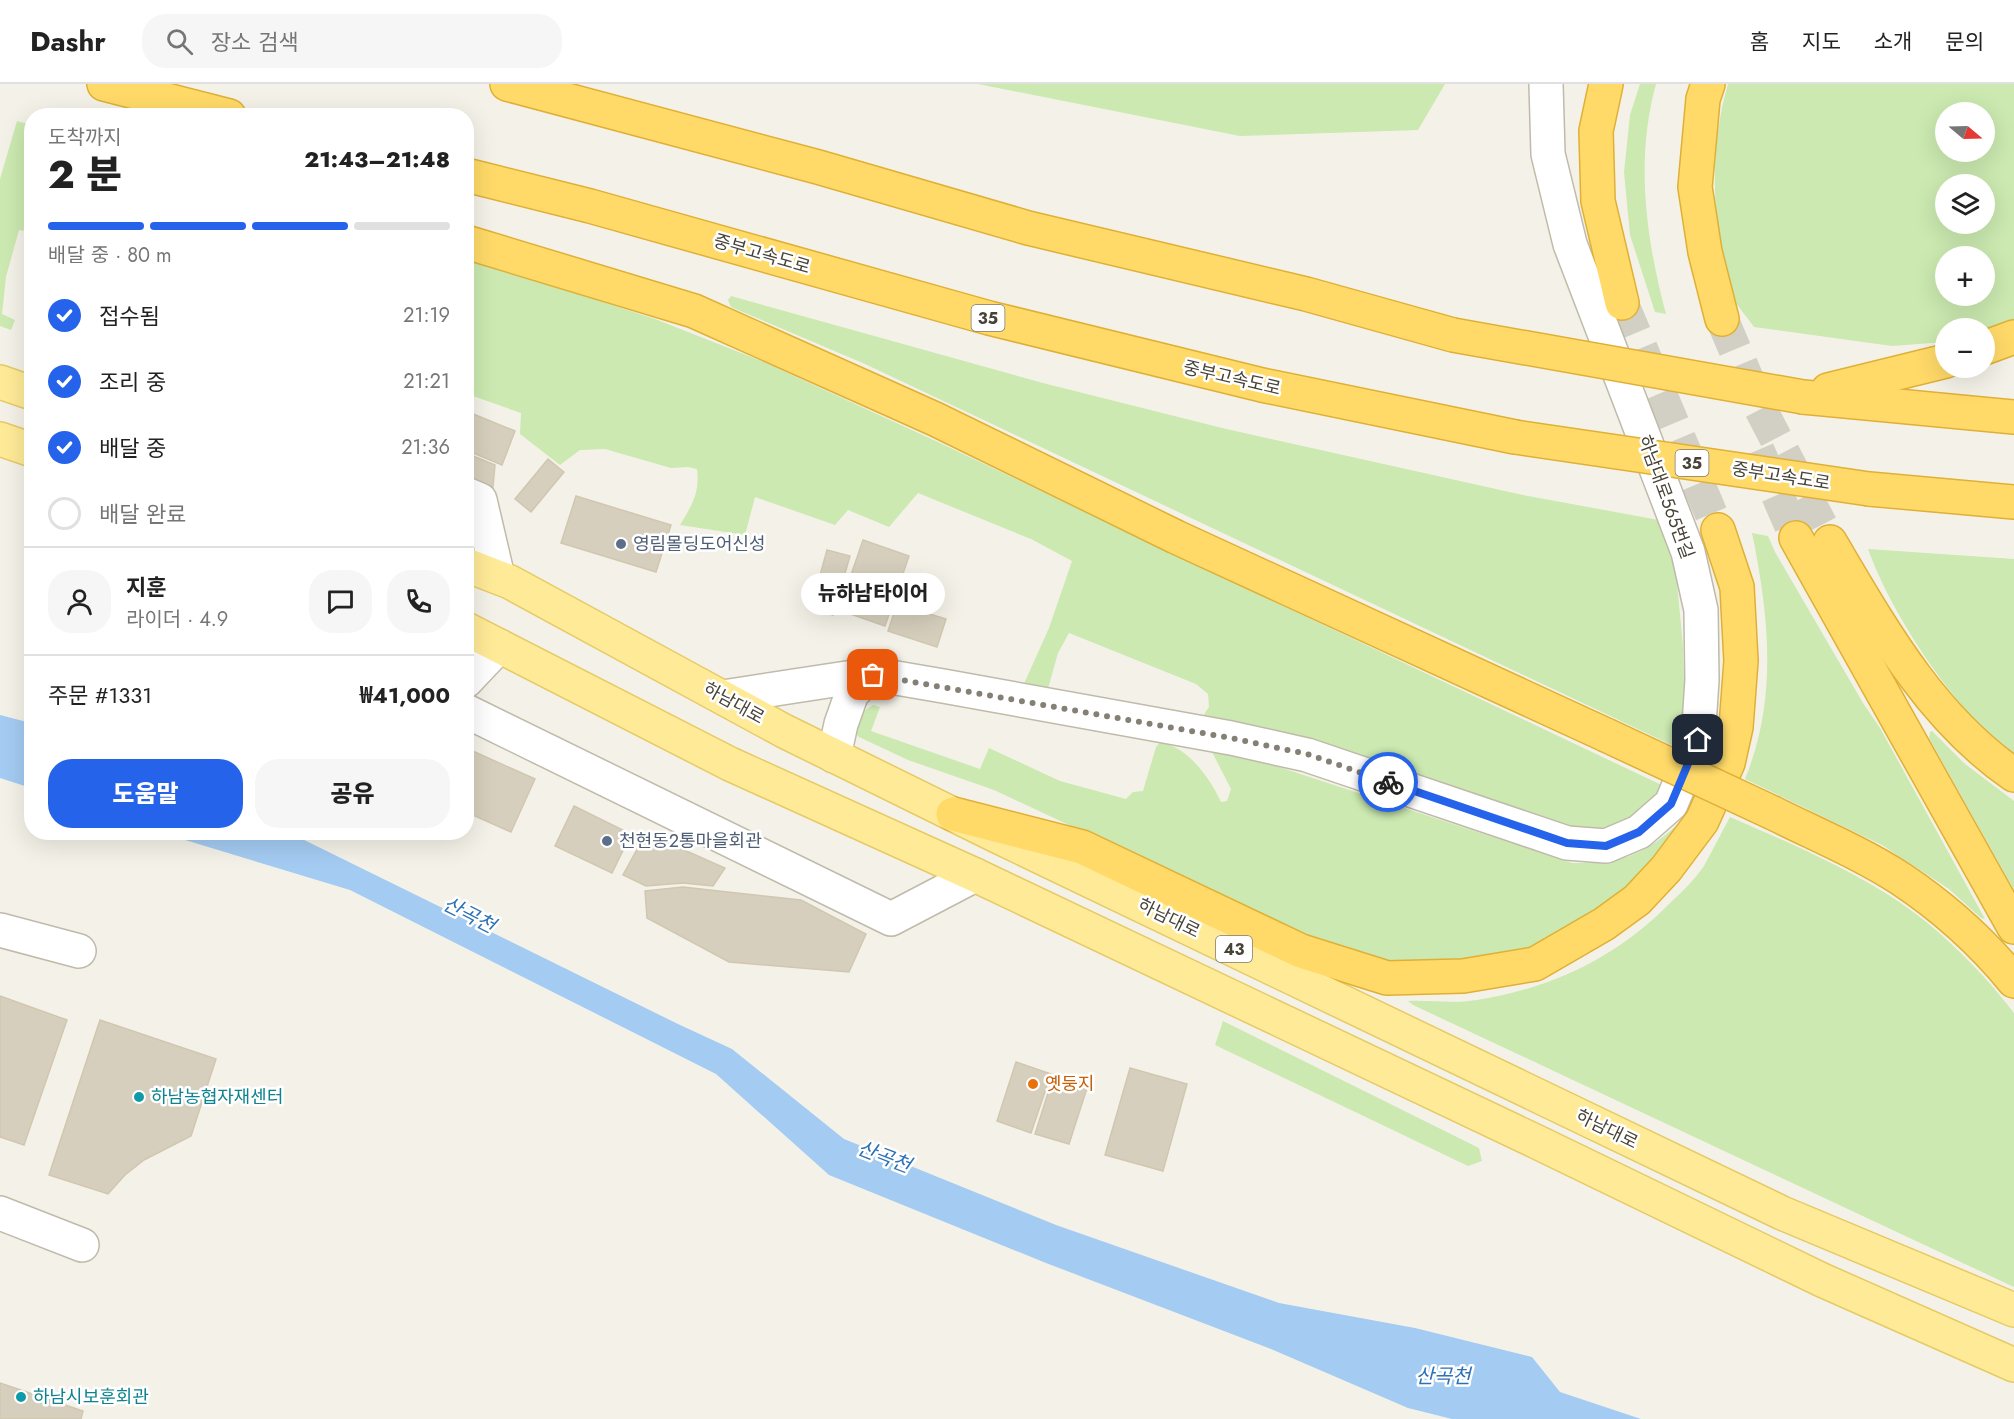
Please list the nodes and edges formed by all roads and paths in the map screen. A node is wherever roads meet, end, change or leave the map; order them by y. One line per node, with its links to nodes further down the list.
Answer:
1 (105, 84): 7 (highway); 8 (highway)
2 (507, 84): 15 (highway, bridge)
3 (1546, 84): 29 (street, 하남대로565번길)
4 (1606, 84): 11 (highway)
5 (1688, 84): 6 (highway)
6 (1708, 84)
7 (138, 108)
8 (198, 108)
9 (474, 177): 20 (highway, 중부고속도로 / 35, bridge)
10 (474, 244): 39 (highway, bridge)
11 (1622, 303)
12 (2014, 337): 13 (highway)
13 (1995, 344)
14 (1935, 364): 15 (highway)
15 (1803, 397): 16 (highway)
16 (2014, 417)
17 (0, 439): 18 (main road)
18 (24, 447)
19 (474, 497): 25 (street)
20 (2014, 502)
21 (1718, 530): 34 (highway)
22 (1796, 538): 36 (highway)
23 (1830, 542): 33 (highway)
24 (474, 568): 25 (main road, 하남대로 / 43)
25 (498, 577): 30 (main road, 하남대로 / 43)
26 (474, 632): 27 (main road, 43)
27 (499, 646): 28 (street); 35 (main road, 43)
28 (474, 673)
29 (873, 675): 30 (street, 하남대로565번길); 32 (street)
30 (723, 697): 32 (main road, 하남대로 / 43)
31 (474, 715): 35 (street)
32 (834, 756): 34 (main road, 하남대로 / 43)
33 (2014, 775)
34 (953, 814): 42 (main road, 하남대로 / 43)
35 (975, 875): 43 (main road, 43)
36 (2014, 927)
37 (0, 930): 38 (street)
38 (79, 951)
39 (2014, 981)
40 (0, 1213): 41 (street)
41 (82, 1245)
42 (2014, 1310)
43 (2014, 1365)

